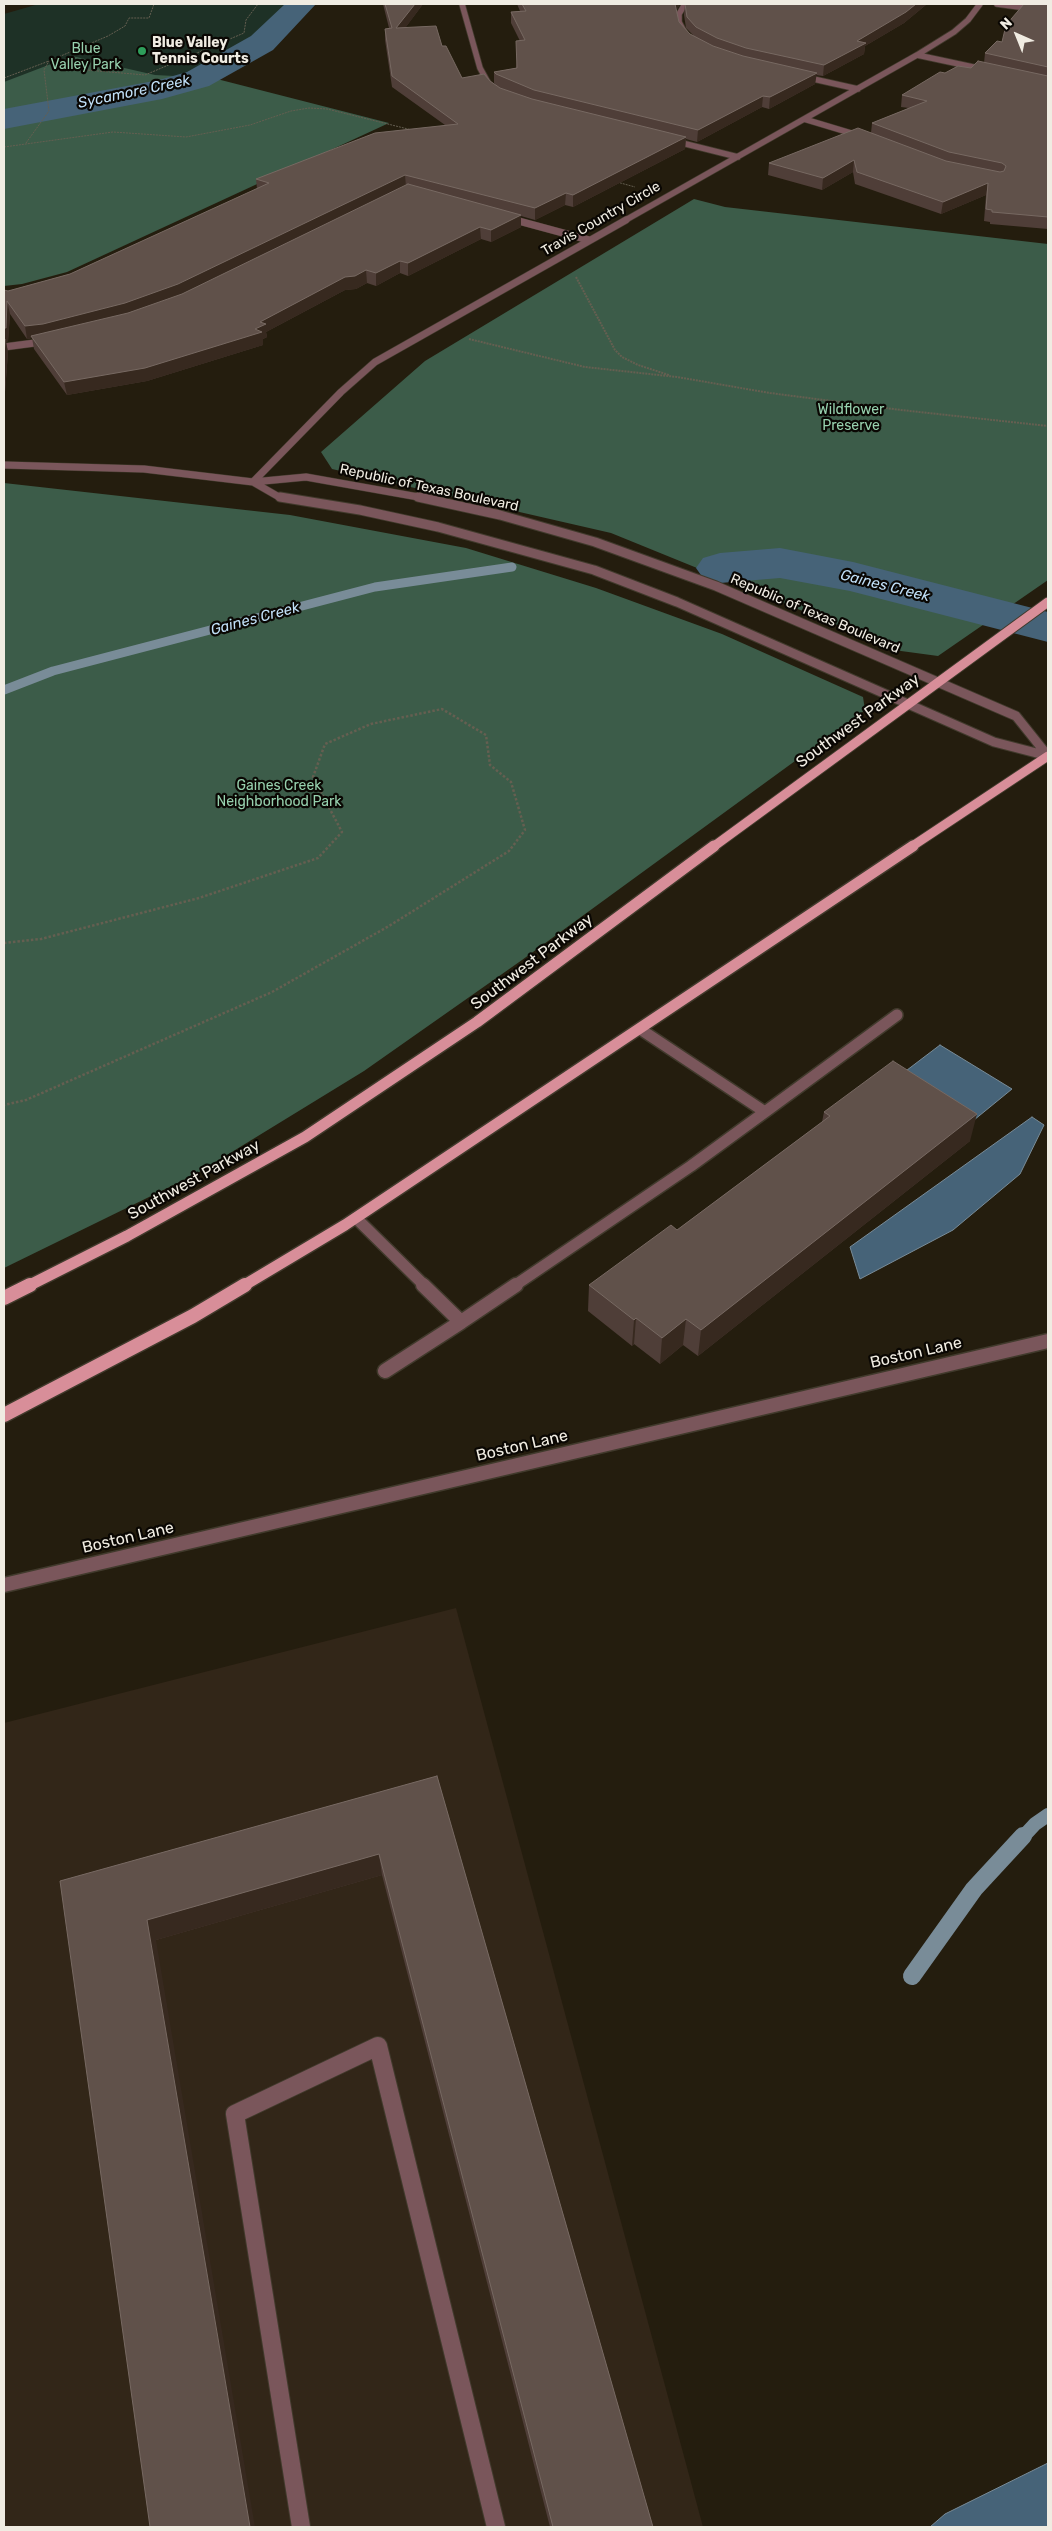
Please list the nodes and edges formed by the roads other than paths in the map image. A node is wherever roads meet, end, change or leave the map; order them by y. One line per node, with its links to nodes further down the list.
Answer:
1 (462, 4): 11 (street)
2 (685, 4): 6 (street)
3 (980, 4): 7 (street, Travis Country Circle)
4 (997, 4): 5 (street)
5 (1048, 11)
6 (692, 41)
7 (917, 55): 8 (street); 10 (street, Travis Country Circle)
8 (992, 71)
9 (791, 74): 10 (street)
10 (858, 89): 12 (street, Travis Country Circle)
11 (498, 92)
12 (804, 119): 14 (street); 15 (street, Travis Country Circle)
13 (666, 139): 15 (street)
14 (874, 140)
15 (738, 156): 17 (street, Travis Country Circle)
16 (494, 214): 17 (street)
17 (589, 240): 21 (street, Travis Country Circle)
18 (55, 340): 19 (street)
19 (4, 347)
20 (4, 465): 21 (street, Republic of Texas Boulevard)
21 (253, 482): 23 (street, Republic of Texas Boulevard); 24 (street, Republic of Texas Boulevard)
22 (1048, 602): 23 (main road, Southwest Parkway)
23 (939, 682): 24 (main road, Southwest Parkway); 25 (street, Republic of Texas Boulevard)
24 (907, 703): 25 (street, Republic of Texas Boulevard); 30 (main road, Southwest Parkway)
25 (1048, 756): 27 (main road)
26 (897, 1015): 28 (street)
27 (640, 1029): 28 (street); 29 (main road)
28 (764, 1112): 31 (street)
29 (356, 1218): 31 (street); 34 (main road)
30 (4, 1298)
31 (461, 1322): 33 (street)
32 (1048, 1341): 35 (street, Boston Lane)
33 (385, 1371)
34 (4, 1415)
35 (4, 1585)
36 (301, 2527): 37 (street)
37 (496, 2527)

